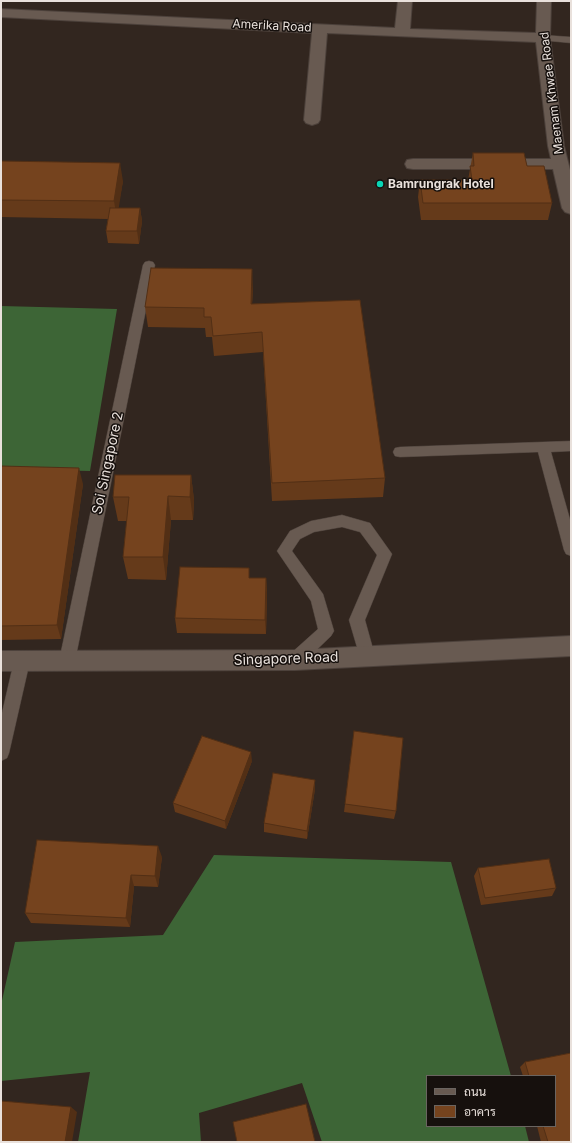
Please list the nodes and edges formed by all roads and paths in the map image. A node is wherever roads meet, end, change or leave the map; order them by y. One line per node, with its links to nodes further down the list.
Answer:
1 (111, 1): 5 (street)
2 (405, 1): 7 (street)
3 (544, 1): 8 (street, Maenam Khwae Road)
4 (1, 14): 5 (street, Amerika Road)
5 (105, 17): 6 (street, Amerika Road)
6 (320, 29): 7 (street, Amerika Road); 10 (street)
7 (402, 33): 8 (street, Amerika Road)
8 (543, 38): 9 (lane); 12 (street, Maenam Khwae Road)
9 (571, 40)
10 (312, 120)
11 (414, 164): 12 (street)
12 (561, 164): 13 (street, Maenam Khwae Road)
13 (571, 208)
14 (149, 264): 23 (lane, Soi Singapore 2)
15 (571, 446): 16 (lane)
16 (543, 447): 17 (lane); 18 (lane)
17 (400, 452)
18 (571, 550)
19 (571, 646): 20 (street, Singapore Road)
20 (367, 656): 21 (street, Singapore Road); 21 (lane)
21 (295, 660): 23 (street, Singapore Road)
22 (11, 661): 23 (street, Singapore Road); 24 (lane)
23 (67, 661)
24 (1, 753)

